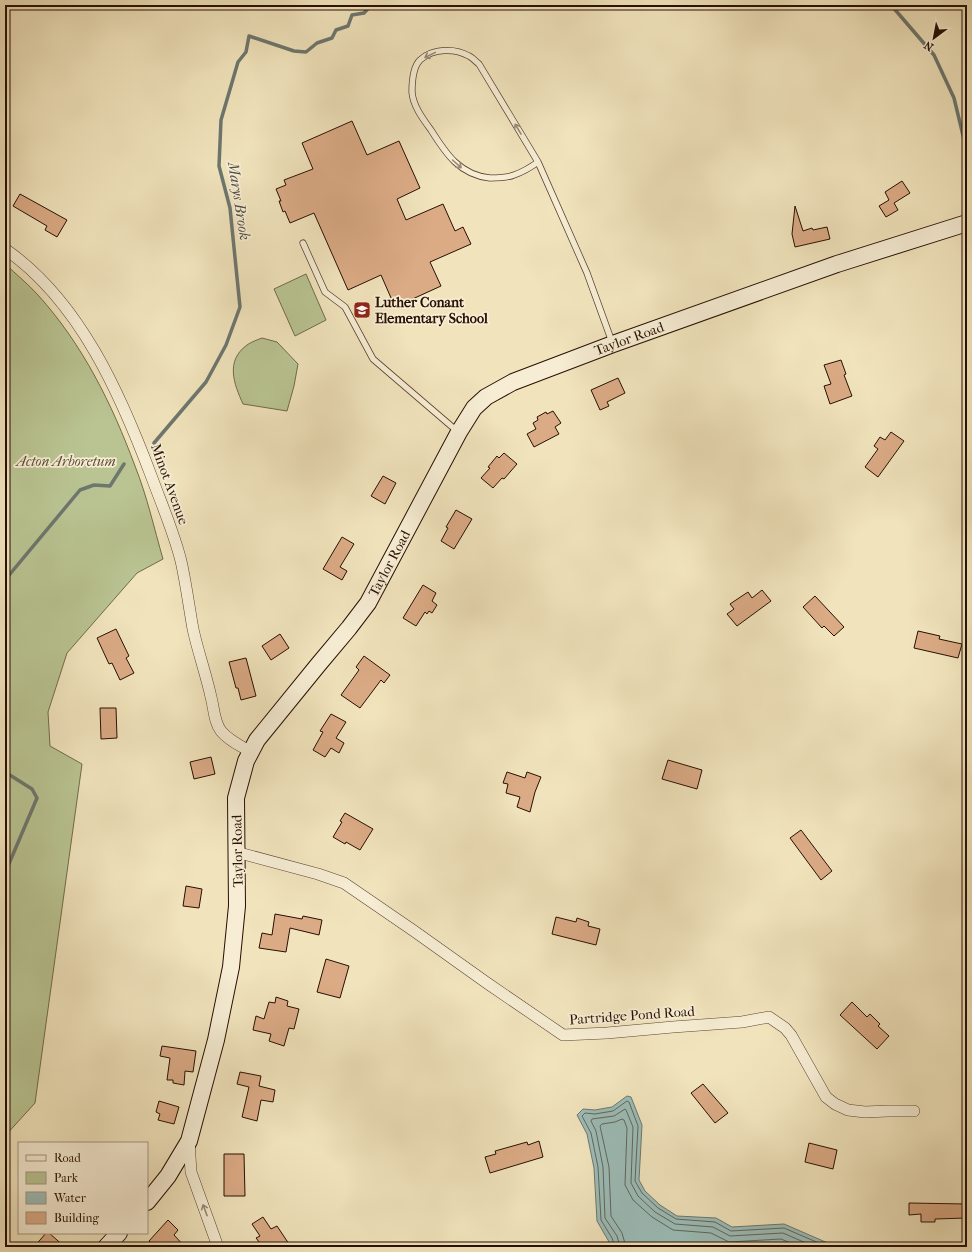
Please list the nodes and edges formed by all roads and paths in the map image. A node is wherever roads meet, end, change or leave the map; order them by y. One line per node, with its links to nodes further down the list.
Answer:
1 (538, 162): 1 (lane, one-way to 1); 5 (lane)
2 (967, 223): 5 (street, Taylor Road)
3 (303, 243): 6 (lane)
4 (5, 249): 7 (street, Minot Avenue)
5 (613, 344): 6 (street, Taylor Road)
6 (459, 432): 7 (street, Taylor Road)
7 (251, 752): 8 (street, Taylor Road)
8 (236, 852): 9 (street, Partridge Pond Road); 10 (street, Taylor Road)
9 (914, 1111)
10 (189, 1142): 11 (street, Taylor Road); 14 (street, one-way to 10)
11 (148, 1201)
12 (118, 1234): 13 (street)
13 (106, 1247)
14 (218, 1247)

